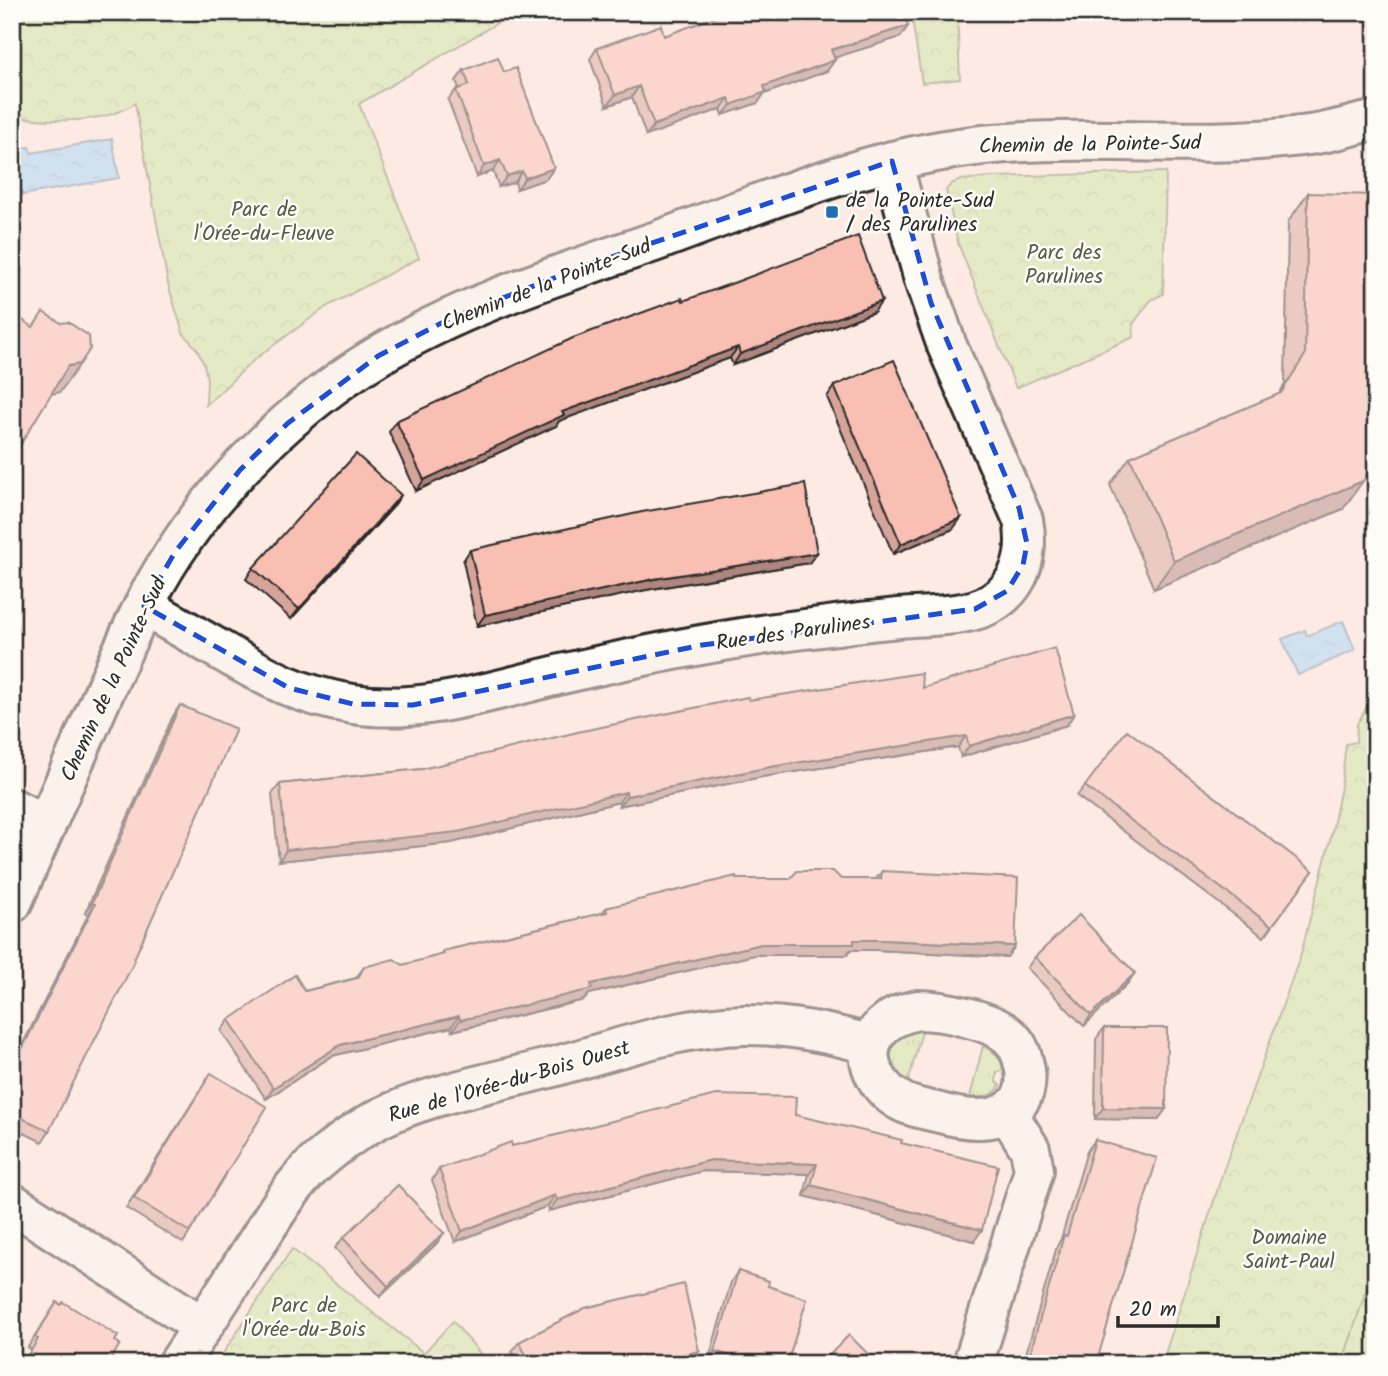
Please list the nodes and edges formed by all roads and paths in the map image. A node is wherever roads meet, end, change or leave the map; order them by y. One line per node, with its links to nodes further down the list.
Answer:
1 (1376, 120): 2 (street, Chemin de la Pointe-Sud)
2 (892, 161): 3 (street, Chemin de la Pointe-Sud); 3 (street, Rue des Parulines)
3 (144, 606): 5 (street, Chemin de la Pointe-Sud)
4 (12, 808): 5 (street)
5 (46, 825): 6 (street, Chemin de la Pointe-Sud)
6 (12, 903)
7 (870, 1045): 8 (street); 8 (street); 10 (street, Rue de l'Orée-du-Bois Ouest)
8 (1007, 1112): 12 (street)
9 (12, 1203): 10 (street)
10 (202, 1326): 11 (street, Rue de l'Orée-du-Bois Ouest)
11 (178, 1364)
12 (972, 1364)

